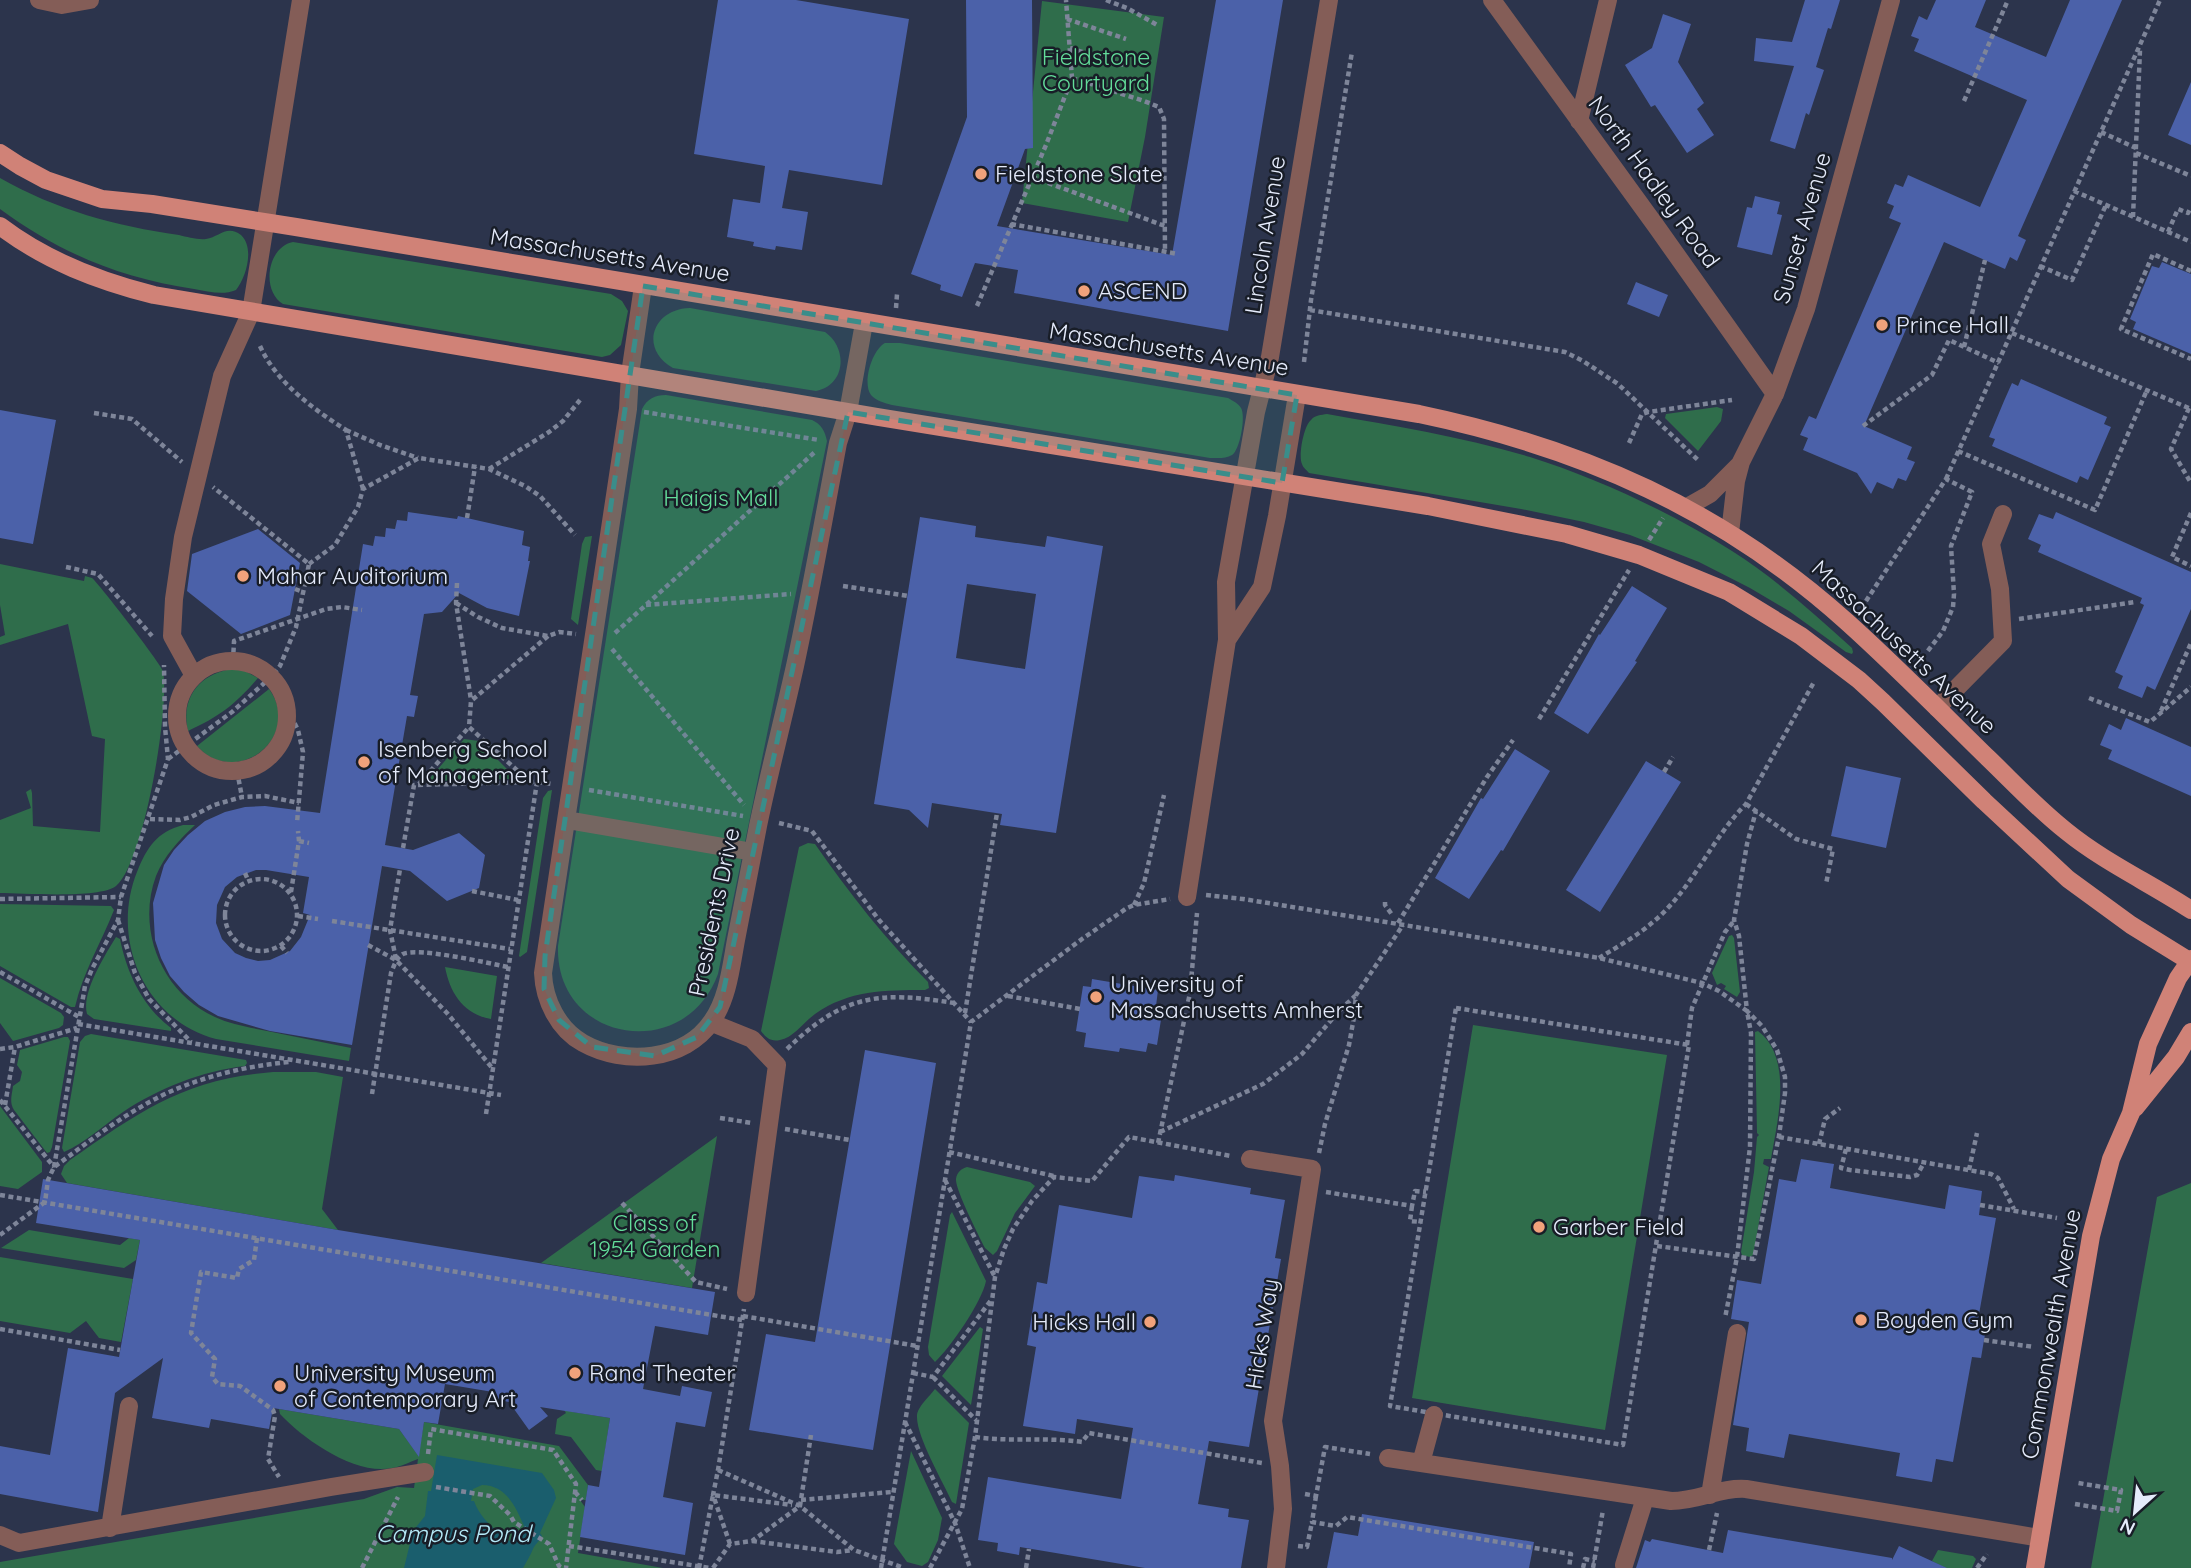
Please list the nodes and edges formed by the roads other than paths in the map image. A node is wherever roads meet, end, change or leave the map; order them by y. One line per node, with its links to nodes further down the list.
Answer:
1 (39, 0): 2 (street)
2 (90, 0)
3 (301, 0): 10 (street)
4 (1329, 0): 16 (street, Lincoln Avenue)
5 (1492, 0): 8 (street, North Hadley Road)
6 (1608, 0): 8 (street)
7 (1891, 0): 17 (street, Sunset Avenue)
8 (1579, 121): 17 (street, North Hadley Road)
9 (0, 153): 10 (main road, Massachusetts Avenue)
10 (266, 223): 12 (main road, Massachusetts Avenue); 13 (street)
11 (0, 226): 13 (main road)
12 (643, 286): 14 (main road, Massachusetts Avenue); 15 (street, Presidents Drive)
13 (251, 312): 15 (main road); 27 (street)
14 (864, 323): 16 (main road, Massachusetts Avenue); 19 (street, Presidents Drive)
15 (630, 374): 19 (main road); 29 (street, Presidents Drive)
16 (1262, 389): 18 (main road, Massachusetts Avenue); 21 (street, Lincoln Avenue)
17 (1775, 394): 20 (street, Sunset Avenue)
18 (1297, 395): 22 (street); 23 (main road, Massachusetts Avenue)
19 (849, 412): 21 (main road); 30 (street, Presidents Drive)
20 (1741, 462): 23 (street, Sunset Avenue); 25 (street, Sunset Avenue)
21 (1245, 477): 22 (main road); 26 (street, Lincoln Avenue)
22 (1282, 484): 26 (street); 33 (main road)
23 (1686, 507): 25 (main road, Massachusetts Avenue)
24 (2003, 514): 28 (street)
25 (1730, 533): 28 (main road, Massachusetts Avenue)
26 (1227, 640): 31 (street)
27 (194, 676): 27 (street)
28 (1937, 708): 32 (main road, Massachusetts Avenue)
29 (567, 820): 30 (street); 34 (street, Presidents Drive)
30 (753, 852): 34 (street, Presidents Drive)
31 (1193, 896)
32 (2191, 910)
33 (2190, 960): 36 (main road, Commonwealth Avenue)
34 (712, 1023): 38 (street)
35 (2191, 1032): 36 (main road, Commonwealth Avenue)
36 (2131, 1113): 49 (main road, Commonwealth Avenue)
37 (1250, 1159): 53 (street, Hicks Way)
38 (746, 1293)
39 (1730, 1327): 46 (street)
40 (129, 1406): 47 (street)
41 (1434, 1415): 43 (street)
42 (1385, 1457): 43 (street)
43 (1421, 1463): 45 (street)
44 (428, 1479): 47 (street)
45 (1645, 1498): 46 (street); 52 (street)
46 (1714, 1501): 49 (street)
47 (110, 1528): 50 (street)
48 (0, 1535): 50 (street)
49 (2040, 1538): 54 (main road, Commonwealth Avenue)
50 (19, 1543): 51 (street)
51 (0, 1545)
52 (1624, 1565)
53 (1276, 1568)
54 (2035, 1568)

